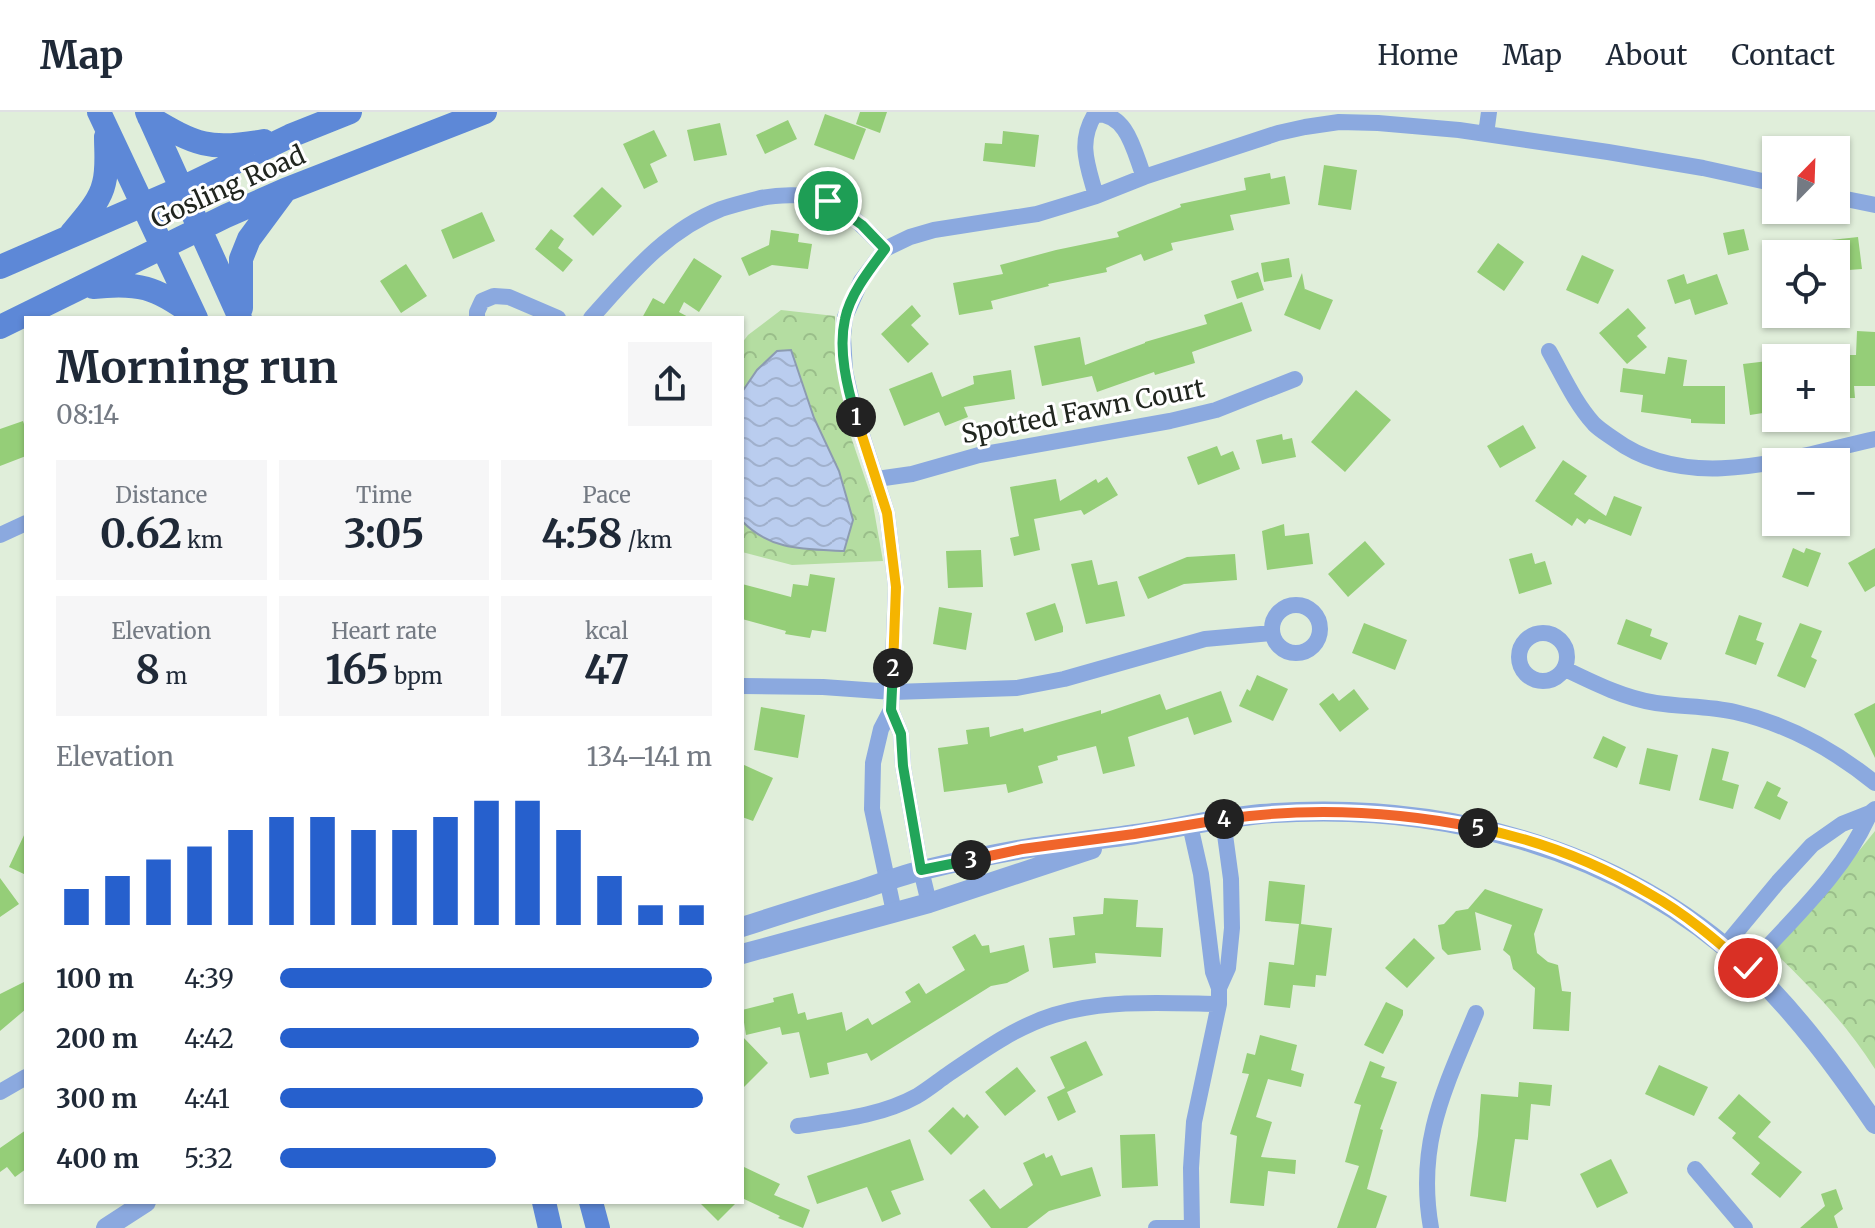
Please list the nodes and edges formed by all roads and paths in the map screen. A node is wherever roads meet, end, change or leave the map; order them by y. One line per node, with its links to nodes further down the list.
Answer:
1 (350, 112): 9 (main road, Gosling Road)
2 (485, 112): 13 (main road, Gosling Road)
3 (1461, 112): 7 (street)
4 (1489, 112): 8 (street)
5 (148, 115): 9 (main road); 12 (main road)
6 (103, 119): 16 (main road); 19 (main road)
7 (1459, 130): 8 (street); 10 (street)
8 (1486, 134): 11 (street)
9 (290, 136): 12 (main road, Gosling Road)
10 (1144, 177): 14 (street); 14 (street)
11 (1762, 181)
12 (182, 188): 16 (main road, Gosling Road); 18 (main road)
13 (285, 190): 18 (main road, Gosling Road); 27 (main road)
14 (1096, 196): 21 (street)
15 (1850, 200): 17 (street)
16 (142, 204): 19 (main road, Gosling Road); 20 (main road)
17 (1875, 205)
18 (199, 229): 20 (main road, Gosling Road); 26 (main road)
19 (70, 235): 22 (main road, Gosling Road)
20 (163, 247): 23 (main road, Gosling Road); 25 (main road)
21 (885, 249): 30 (street); 35 (street)
22 (0, 267)
23 (75, 290): 24 (main road); 31 (main road, Gosling Road)
24 (193, 316)
25 (195, 316)
26 (240, 316)
27 (241, 316)
28 (477, 316): 29 (street)
29 (553, 316)
30 (593, 316)
31 (0, 327)
32 (1549, 351): 34 (street)
33 (1295, 379): 35 (street, Spotted Fawn Court)
34 (1875, 439)
35 (877, 479): 41 (street)
36 (24, 524): 37 (street)
37 (0, 535)
38 (1272, 633): 41 (street)
39 (1565, 669): 43 (street)
40 (744, 686): 41 (street)
41 (893, 692): 42 (street)
42 (891, 710): 48 (street); 49 (street)
43 (1875, 783)
44 (1872, 811): 53 (street); 55 (street)
45 (1223, 820): 46 (street); 53 (street); 56 (street)
46 (1190, 825): 47 (street); 56 (street)
47 (1134, 834): 48 (street); 50 (street)
48 (921, 870): 49 (street); 50 (street)
49 (886, 881): 51 (street); 52 (street)
50 (929, 903): 51 (street)
51 (894, 912): 54 (street)
52 (744, 926)
53 (1724, 947): 55 (street)
54 (744, 953)
55 (1748, 968): 60 (street)
56 (1219, 996): 61 (street); 70 (street)
57 (1476, 1013): 71 (street)
58 (24, 1078): 59 (street)
59 (0, 1092)
60 (1875, 1124)
61 (798, 1126)
62 (1695, 1169): 72 (street)
63 (144, 1204): 66 (street)
64 (544, 1204): 67 (main road)
65 (592, 1204): 68 (main road)
66 (118, 1225)
67 (550, 1228)
68 (598, 1228)
69 (1156, 1228): 70 (street)
70 (1192, 1228)
71 (1431, 1228)
72 (1745, 1228)

